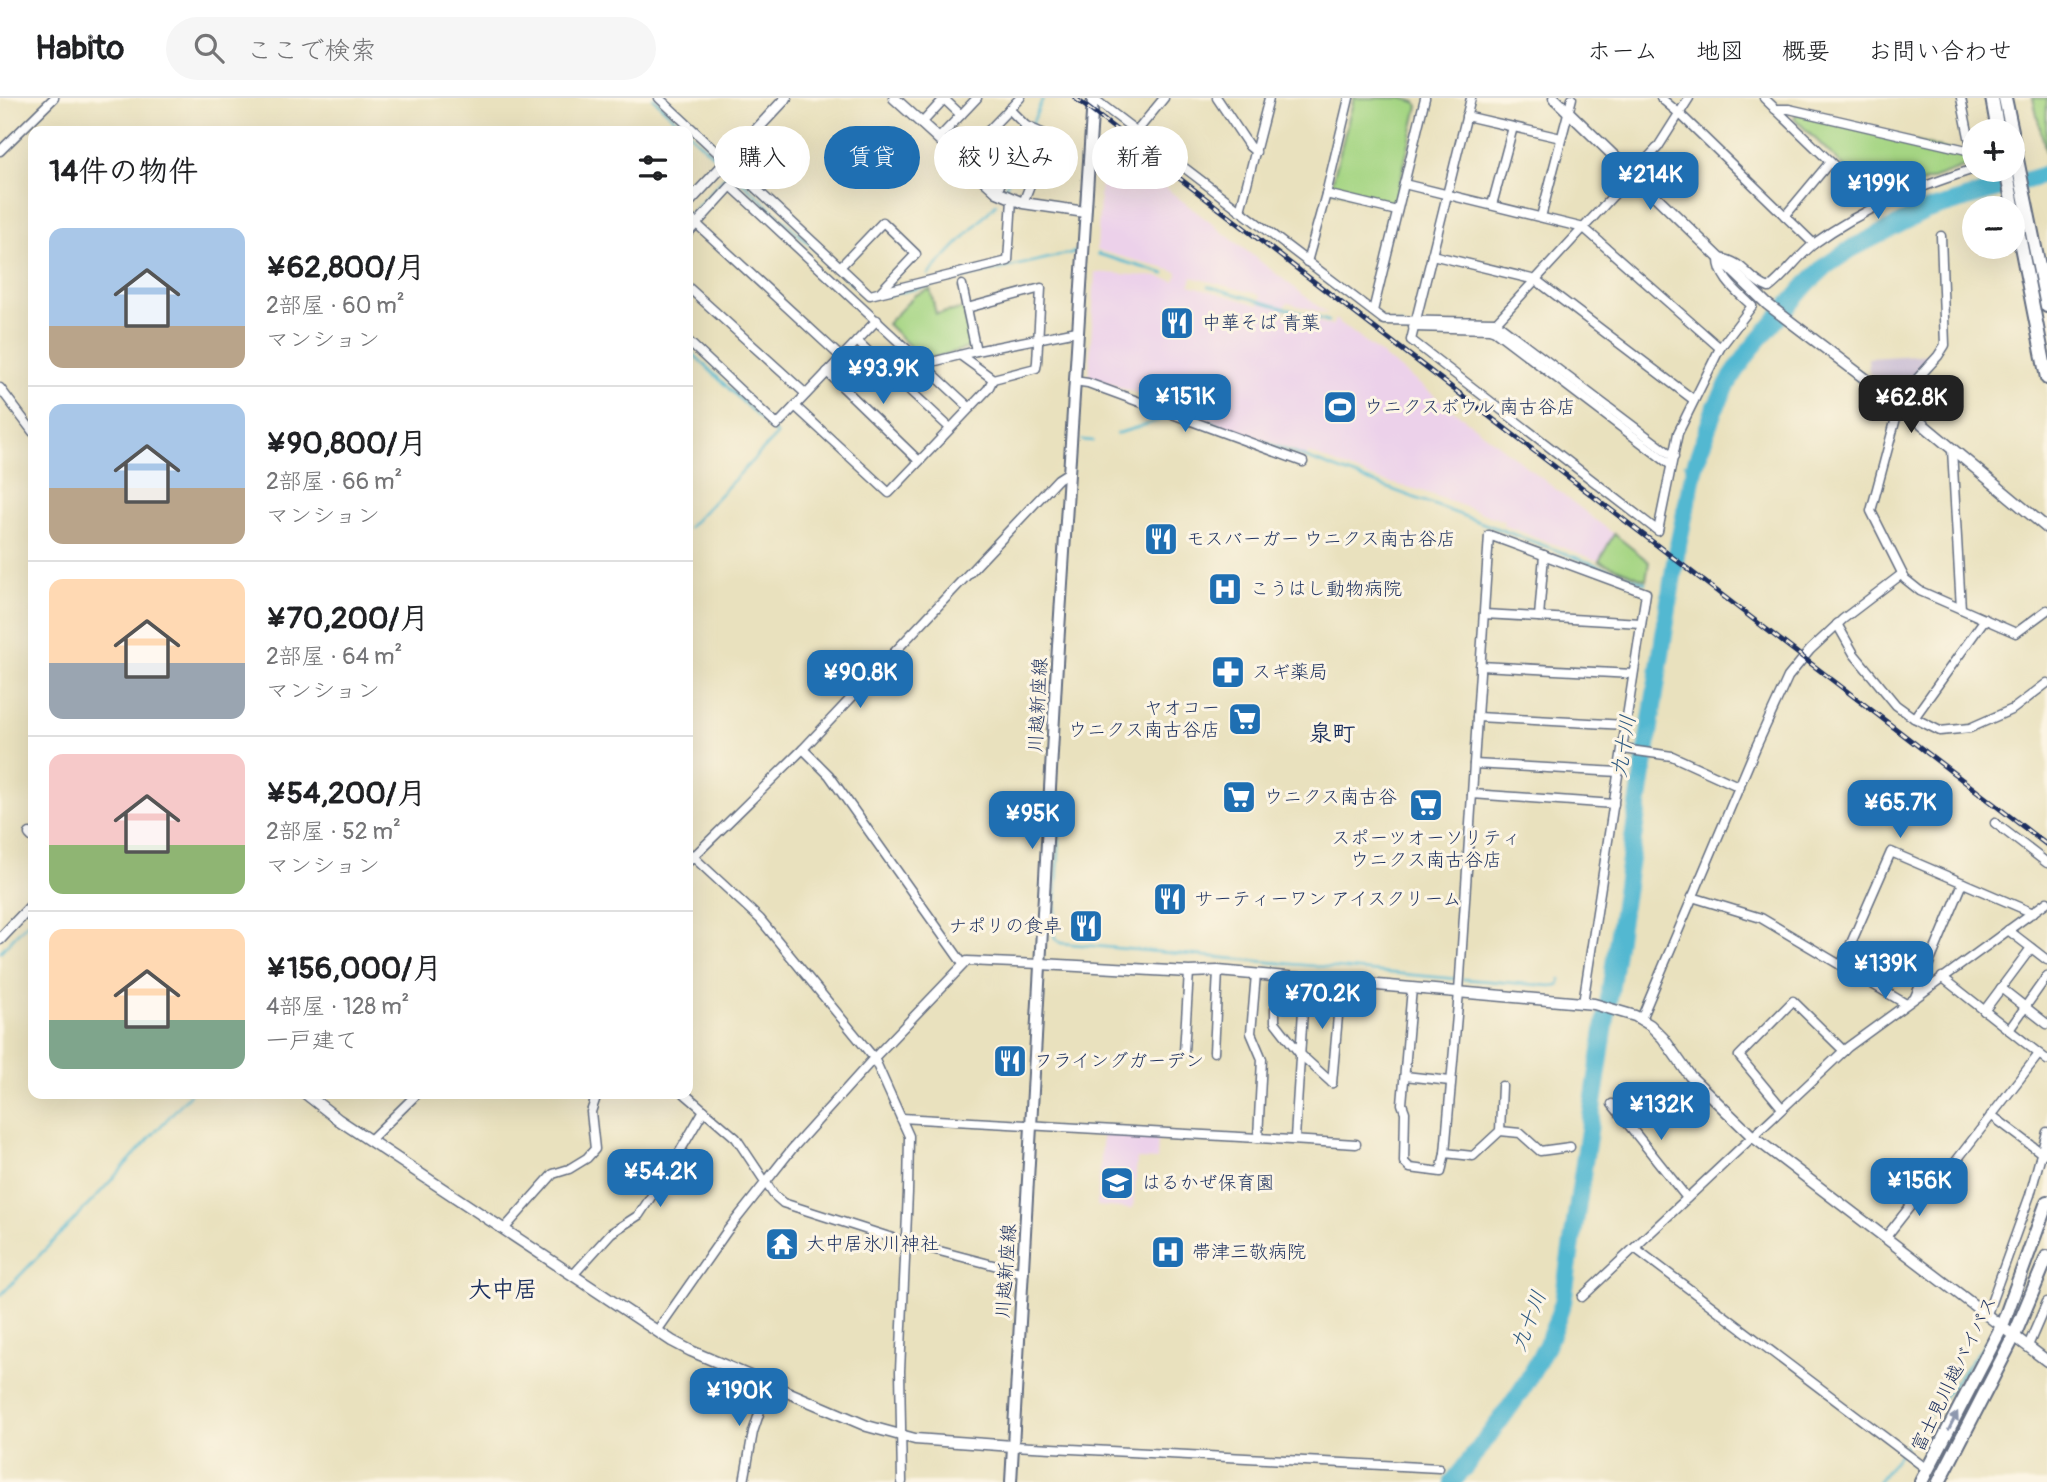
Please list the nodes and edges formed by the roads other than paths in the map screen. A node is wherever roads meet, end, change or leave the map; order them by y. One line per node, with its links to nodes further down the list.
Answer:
1 (54, 98): 46 (street)
2 (659, 98): 35 (street)
3 (786, 98): 26 (street)
4 (894, 98): 34 (street)
5 (977, 98): 27 (street)
6 (1020, 98): 23 (street)
7 (1093, 98): 40 (street); 70 (main road, 川越新座線)
8 (1164, 98): 41 (street)
9 (1217, 98): 49 (street)
10 (1269, 98): 49 (street)
11 (1349, 98): 61 (street)
12 (1471, 98): 29 (street)
13 (1553, 98): 25 (street)
14 (1572, 98): 25 (street)
15 (1661, 98): 28 (street)
16 (1689, 98): 28 (street)
17 (1764, 98): 24 (street)
18 (1961, 98): 30 (street)
19 (1992, 98): 31 (highway)
20 (2006, 98): 32 (highway)
21 (944, 99): 27 (street); 34 (street)
22 (1422, 99): 55 (street)
23 (1009, 109): 38 (street); 39 (street)
24 (1775, 109): 47 (street); 50 (street)
25 (1568, 112): 45 (street); 54 (street)
26 (770, 114): 33 (street); 36 (street)
27 (961, 115): 37 (street)
28 (1681, 115): 54 (street); 71 (street)
29 (1466, 116): 42 (street); 62 (street)
30 (1965, 119)
31 (1996, 119)
32 (2010, 119)
33 (779, 122)
34 (921, 124): 44 (street)
35 (688, 126)
36 (759, 126)
37 (950, 126)
38 (993, 126)
39 (1026, 126)
40 (1130, 126)
41 (1141, 126)
42 (1513, 127): 45 (street); 66 (street)
43 (693, 130): 48 (street)
44 (934, 135)
45 (1561, 138): 72 (street)
46 (2, 145)
47 (1962, 149)
48 (714, 151)
49 (1256, 152): 68 (street)
50 (1830, 162): 67 (street); 71 (street)
51 (1188, 171): 68 (street)
52 (1962, 173): 67 (street)
53 (714, 175): 63 (street)
54 (1633, 175): 77 (street); 82 (street)
55 (1404, 184): 62 (street); 69 (street)
56 (755, 189): 84 (street)
57 (994, 189): 60 (street)
58 (998, 189): 60 (street)
59 (1028, 189): 65 (street)
60 (997, 192): 64 (street)
61 (1326, 194): 69 (street); 83 (street)
62 (1446, 194): 66 (street); 81 (street)
63 (693, 198)
64 (1012, 199): 65 (street); 88 (street)
65 (1023, 203): 70 (street)
66 (1492, 205): 72 (street)
67 (1876, 206): 80 (street)
68 (1240, 211): 83 (street)
69 (1397, 211): 91 (street)
70 (1085, 212): 95 (main road, 川越新座線)
71 (1785, 216): 80 (street)
72 (1541, 217): 77 (street)
73 (693, 221): 74 (street)
74 (696, 224): 76 (street); 92 (street); 102 (street)
75 (2025, 225): 89 (highway)
76 (693, 227)
77 (1584, 228): 85 (street); 99 (street)
78 (1941, 236): 111 (street)
79 (2025, 239): 105 (highway)
80 (1814, 244): 82 (street)
81 (1432, 255): 85 (street); 93 (street)
82 (1719, 258): 99 (street); 111 (street)
83 (1307, 262): 91 (street)
84 (840, 267): 88 (street); 88 (street)
85 (1536, 280): 94 (street); 110 (street)
86 (962, 285): 90 (street)
87 (693, 292): 109 (street)
88 (879, 293)
89 (2047, 306)
90 (967, 308): 96 (street); 100 (street)
91 (1373, 311): 93 (street)
92 (877, 320): 97 (street); 103 (street)
93 (1415, 323): 94 (street); 118 (street)
94 (1493, 325): 118 (street)
95 (1077, 331): 96 (street); 107 (main road, 川越新座線)
96 (1039, 338): 100 (street); 106 (street)
97 (857, 341): 102 (street); 115 (street)
98 (693, 346): 112 (street)
99 (1720, 348): 110 (street)
100 (976, 351): 101 (street)
101 (960, 355): 103 (street); 106 (street)
102 (841, 357): 104 (street)
103 (924, 364): 113 (street)
104 (827, 372): 109 (street); 117 (street)
105 (2047, 378)
106 (993, 379): 113 (street)
107 (1074, 380): 119 (street); 120 (main road, 川越新座線)
108 (0, 388): 114 (street)
109 (806, 394): 112 (street)
110 (1694, 400): 118 (street)
111 (1899, 405): 116 (street); 123 (street)
112 (795, 406): 117 (street)
113 (970, 408): 115 (street)
114 (28, 425)
115 (950, 428): 117 (street)
116 (1952, 449): 121 (street); 124 (street)
117 (919, 461)
118 (1672, 461)
119 (1303, 463)
120 (1069, 472): 137 (street); 158 (main road, 川越新座線)
121 (2047, 527)
122 (1544, 555): 126 (street); 127 (street); 129 (street)
123 (1902, 573): 124 (street); 130 (street)
124 (1961, 609): 128 (street)
125 (2047, 610): 128 (street)
126 (1484, 614): 127 (street); 131 (street)
127 (1539, 617): 129 (street)
128 (1984, 619): 135 (street)
129 (1641, 623): 132 (street)
130 (1837, 624): 135 (street); 141 (street)
131 (1480, 666): 132 (street); 134 (street)
132 (1633, 674): 136 (street)
133 (2047, 683): 135 (street)
134 (1477, 717): 136 (street); 139 (street)
135 (1913, 718)
136 (1626, 725): 138 (street)
137 (803, 749): 145 (street); 157 (street)
138 (1622, 749): 140 (street); 141 (street)
139 (1474, 764): 140 (street); 142 (street)
140 (1619, 772): 143 (street)
141 (1740, 787): 149 (street)
142 (1472, 794): 143 (street); 170 (street)
143 (1614, 804): 172 (street)
144 (1995, 823): 147 (street)
145 (693, 853)
146 (693, 859): 184 (street)
147 (2047, 863)
148 (1963, 883): 152 (street); 159 (street); 171 (street)
149 (1692, 897): 159 (street); 176 (street)
150 (2047, 902): 152 (street)
151 (28, 909): 154 (street)
152 (2033, 912): 153 (street)
153 (2008, 930): 155 (street); 166 (street)
154 (0, 939)
155 (2031, 948): 156 (street); 169 (street)
156 (2047, 960)
157 (963, 964): 158 (street); 184 (street)
158 (1041, 964): 161 (street); 198 (main road, 川越新座線)
159 (1841, 966): 173 (street)
160 (1218, 971): 161 (street); 162 (street); 181 (street)
161 (1189, 972): 180 (street)
162 (1256, 974): 164 (street); 202 (street)
163 (2047, 976): 174 (street)
164 (1291, 977): 165 (street); 182 (street)
165 (1305, 978): 167 (street); 182 (street)
166 (1942, 978): 171 (street); 175 (street)
167 (1340, 982): 168 (street); 182 (street)
168 (1412, 988): 170 (street); 186 (street)
169 (2001, 988): 174 (street); 175 (street)
170 (1459, 992): 172 (street); 187 (street)
171 (1915, 997): 173 (street)
172 (1589, 1004): 176 (street)
173 (1906, 1004): 179 (street)
174 (2025, 1007): 177 (street); 178 (street)
175 (1984, 1011): 178 (street)
176 (1641, 1018): 201 (street)
177 (2047, 1024)
178 (2009, 1030): 183 (street)
179 (1844, 1051): 194 (street); 194 (street)
180 (1184, 1052)
181 (1214, 1052)
182 (1300, 1054): 203 (street)
183 (2039, 1054): 185 (street); 196 (street)
184 (874, 1058): 197 (street); 211 (street)
185 (2047, 1060)
186 (1405, 1076): 187 (street); 207 (street)
187 (1450, 1081): 207 (street)
188 (1502, 1086): 199 (street)
189 (312, 1099): 204 (street)
190 (412, 1099): 204 (street)
191 (595, 1099): 214 (street)
192 (691, 1099): 195 (street)
193 (1612, 1104): 212 (street)
194 (1782, 1108): 201 (street)
195 (704, 1110): 211 (street); 220 (street)
196 (1991, 1115): 208 (street); 209 (street)
197 (901, 1118): 198 (street); 216 (street)
198 (1033, 1124): 202 (street); 219 (main road, 川越新座線)
199 (1500, 1131): 206 (street); 207 (street)
200 (2047, 1132): 208 (street)
201 (1752, 1136): 212 (street); 215 (street)
202 (1258, 1138): 203 (street)
203 (1295, 1138): 205 (street)
204 (370, 1140): 214 (street)
205 (1356, 1144)
206 (1570, 1147)
207 (1445, 1153)
208 (2043, 1154): 223 (street)
209 (1946, 1174)
210 (1930, 1181): 215 (street)
211 (768, 1183): 216 (street); 225 (street)
212 (1687, 1198): 217 (street)
213 (2047, 1202): 224 (highway, 富士見川越バイパス)
214 (505, 1228): 220 (street)
215 (1886, 1237): 223 (street)
216 (905, 1242): 219 (street); 230 (street)
217 (1635, 1248): 221 (street); 233 (street)
218 (2047, 1257): 226 (highway, 富士見川越バイパス)
219 (1024, 1273): 231 (main road, 川越新座線)
220 (573, 1275): 225 (street)
221 (1582, 1297)
222 (2047, 1302): 227 (street)
223 (1987, 1314): 224 (street)
224 (2003, 1326): 226 (street); 233 (highway, 富士見川越バイパス, one-way to 224)
225 (657, 1331): 229 (street)
226 (2014, 1336): 227 (street); 238 (highway, 富士見川越バイパス)
227 (2028, 1346): 228 (street)
228 (2047, 1361)
229 (769, 1384): 230 (street); 234 (street)
230 (901, 1436): 231 (street); 235 (street)
231 (1013, 1446): 232 (street); 236 (main road, 川越新座線)
232 (1439, 1468)
233 (1928, 1470): 237 (highway, 富士見川越バイパス)
234 (744, 1482)
235 (902, 1482)
236 (1011, 1482)
237 (1921, 1482)
238 (1939, 1482)

